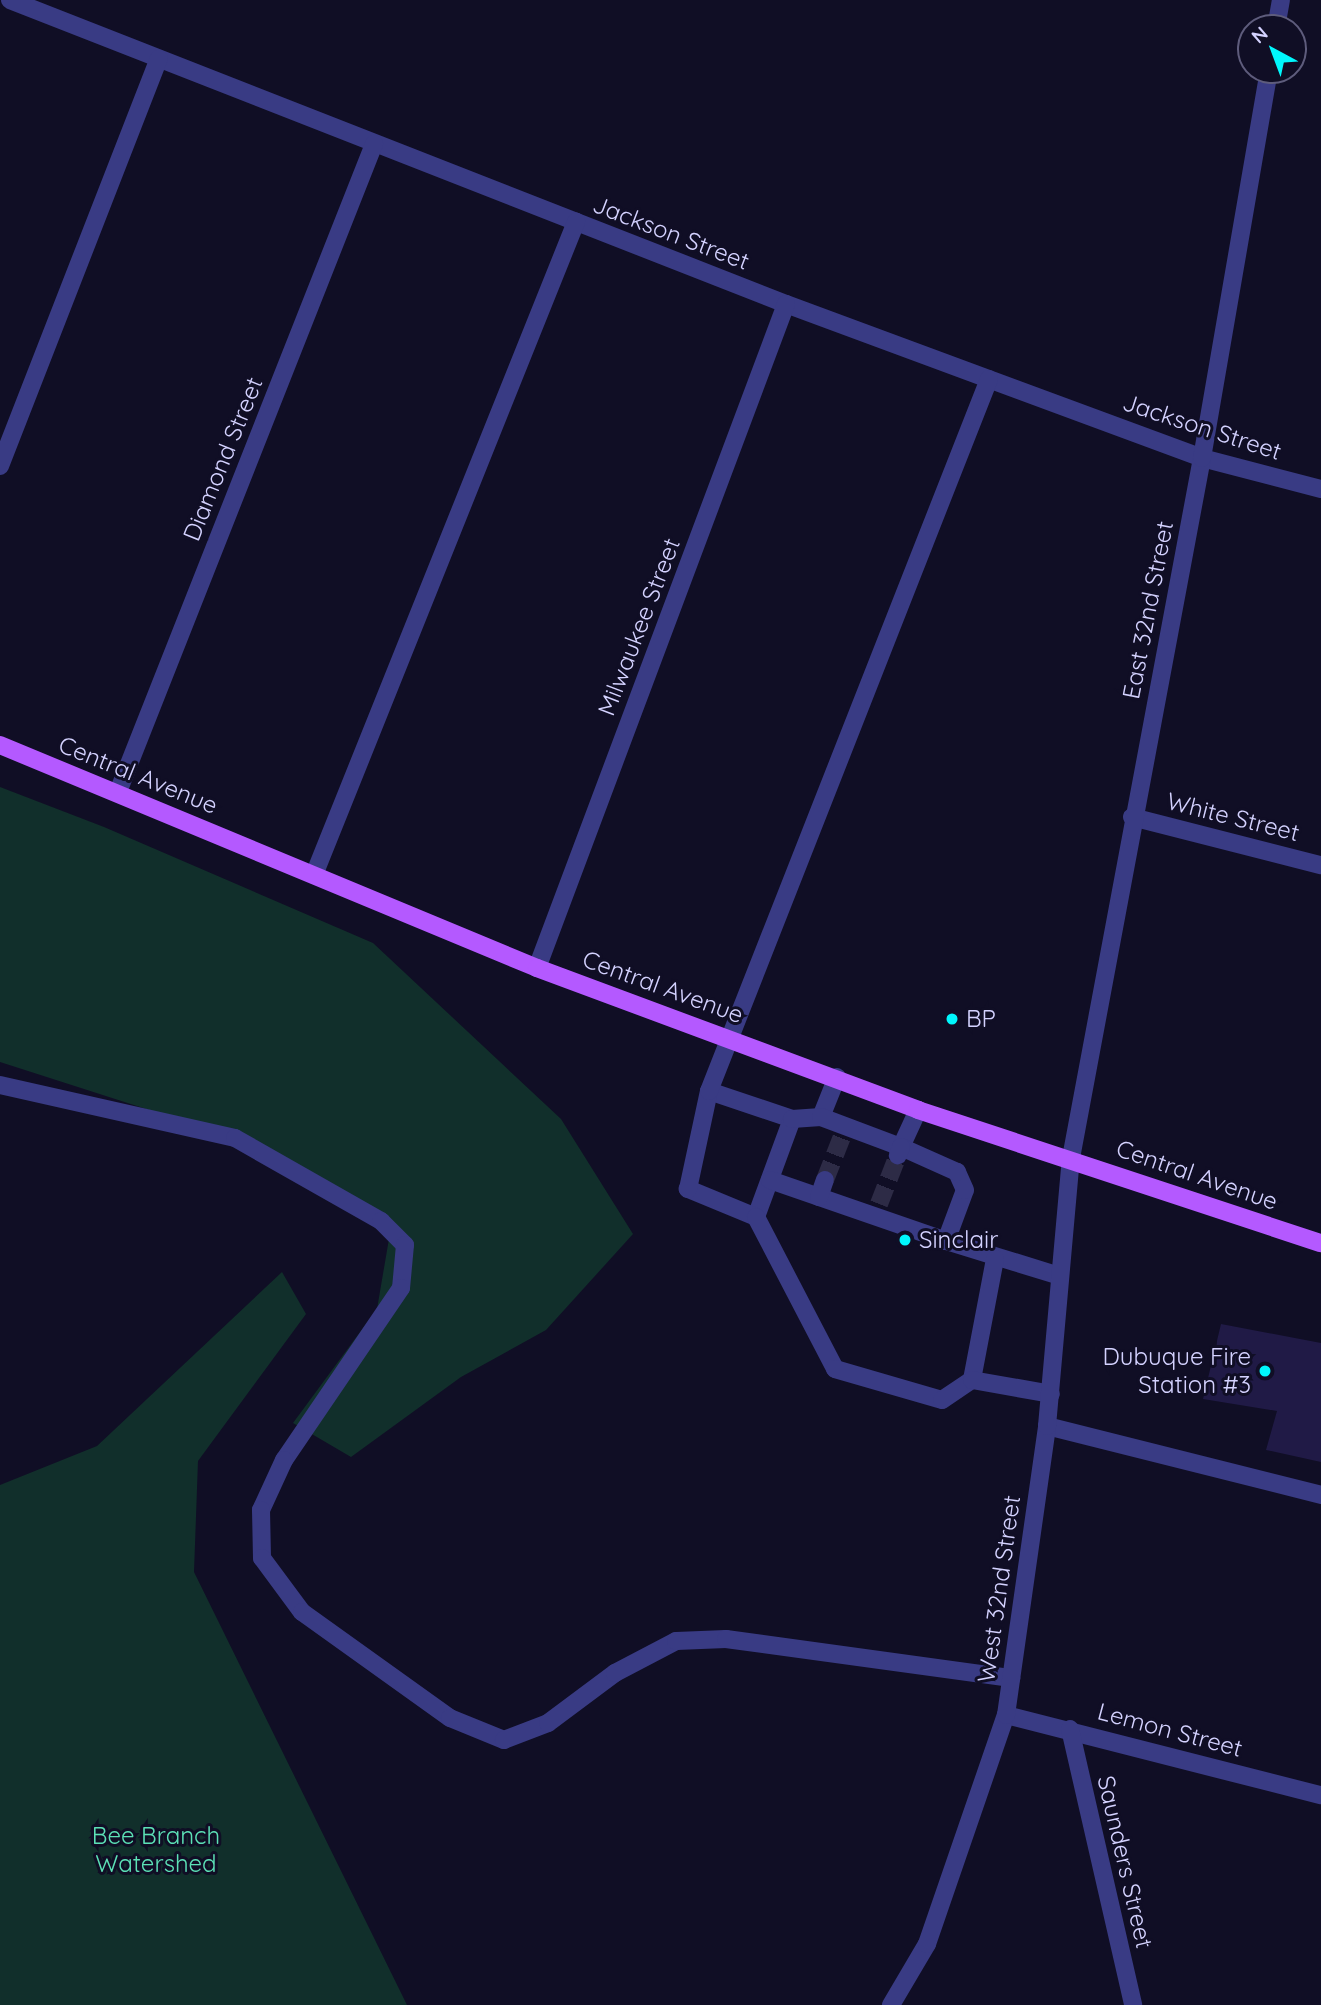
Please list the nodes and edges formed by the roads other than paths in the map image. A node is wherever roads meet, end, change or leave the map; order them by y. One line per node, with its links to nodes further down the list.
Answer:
1 (10, 0): 2 (street, Jackson Street)
2 (159, 59): 4 (street, Jackson Street); 9 (street)
3 (1267, 84): 8 (street, East 32nd Street)
4 (374, 144): 5 (street, Jackson Street); 12 (street, Diamond Street)
5 (576, 222): 6 (street, Jackson Street); 15 (street)
6 (786, 304): 7 (street, Jackson Street); 16 (street, Milwaukee Street)
7 (989, 379): 8 (street, Jackson Street); 17 (street)
8 (1202, 457): 10 (street, Jackson Street); 13 (street, East 32nd Street)
9 (0, 466)
10 (1321, 489)
11 (0, 745): 12 (main road, Central Avenue)
12 (118, 792): 15 (main road, Central Avenue)
13 (1132, 817): 14 (street, White Street); 25 (street, East 32nd Street)
14 (1321, 865)
15 (314, 875): 16 (main road, Central Avenue)
16 (537, 968): 17 (main road, Central Avenue)
17 (732, 1038): 18 (main road, Central Avenue); 20 (street)
18 (837, 1077): 21 (main road, Central Avenue); 22 (street)
19 (0, 1085): 36 (street)
20 (709, 1091): 23 (street); 27 (street)
21 (918, 1110): 24 (street); 25 (main road, Central Avenue)
22 (821, 1117): 23 (street); 24 (street)
23 (792, 1119): 26 (street)
24 (900, 1151): 28 (street)
25 (1071, 1158): 29 (main road, Central Avenue); 31 (street, West 32nd Street)
26 (770, 1180): 27 (street); 28 (street)
27 (756, 1217): 32 (street)
28 (946, 1241): 30 (street)
29 (1321, 1243)
30 (995, 1259): 31 (street); 32 (street)
31 (1060, 1276): 33 (street, West 32nd Street)
32 (972, 1380): 33 (street)
33 (1051, 1394): 34 (street, West 32nd Street)
34 (1047, 1426): 35 (street); 36 (street, West 32nd Street)
35 (1321, 1495)
36 (1012, 1678): 37 (street, West 32nd Street)
37 (1006, 1715): 38 (street, Lemon Street); 40 (street, West 32nd Street)
38 (1070, 1729): 39 (street, Lemon Street); 41 (street, Saunders Street)
39 (1321, 1795)
40 (891, 2005)
41 (1133, 2005)

